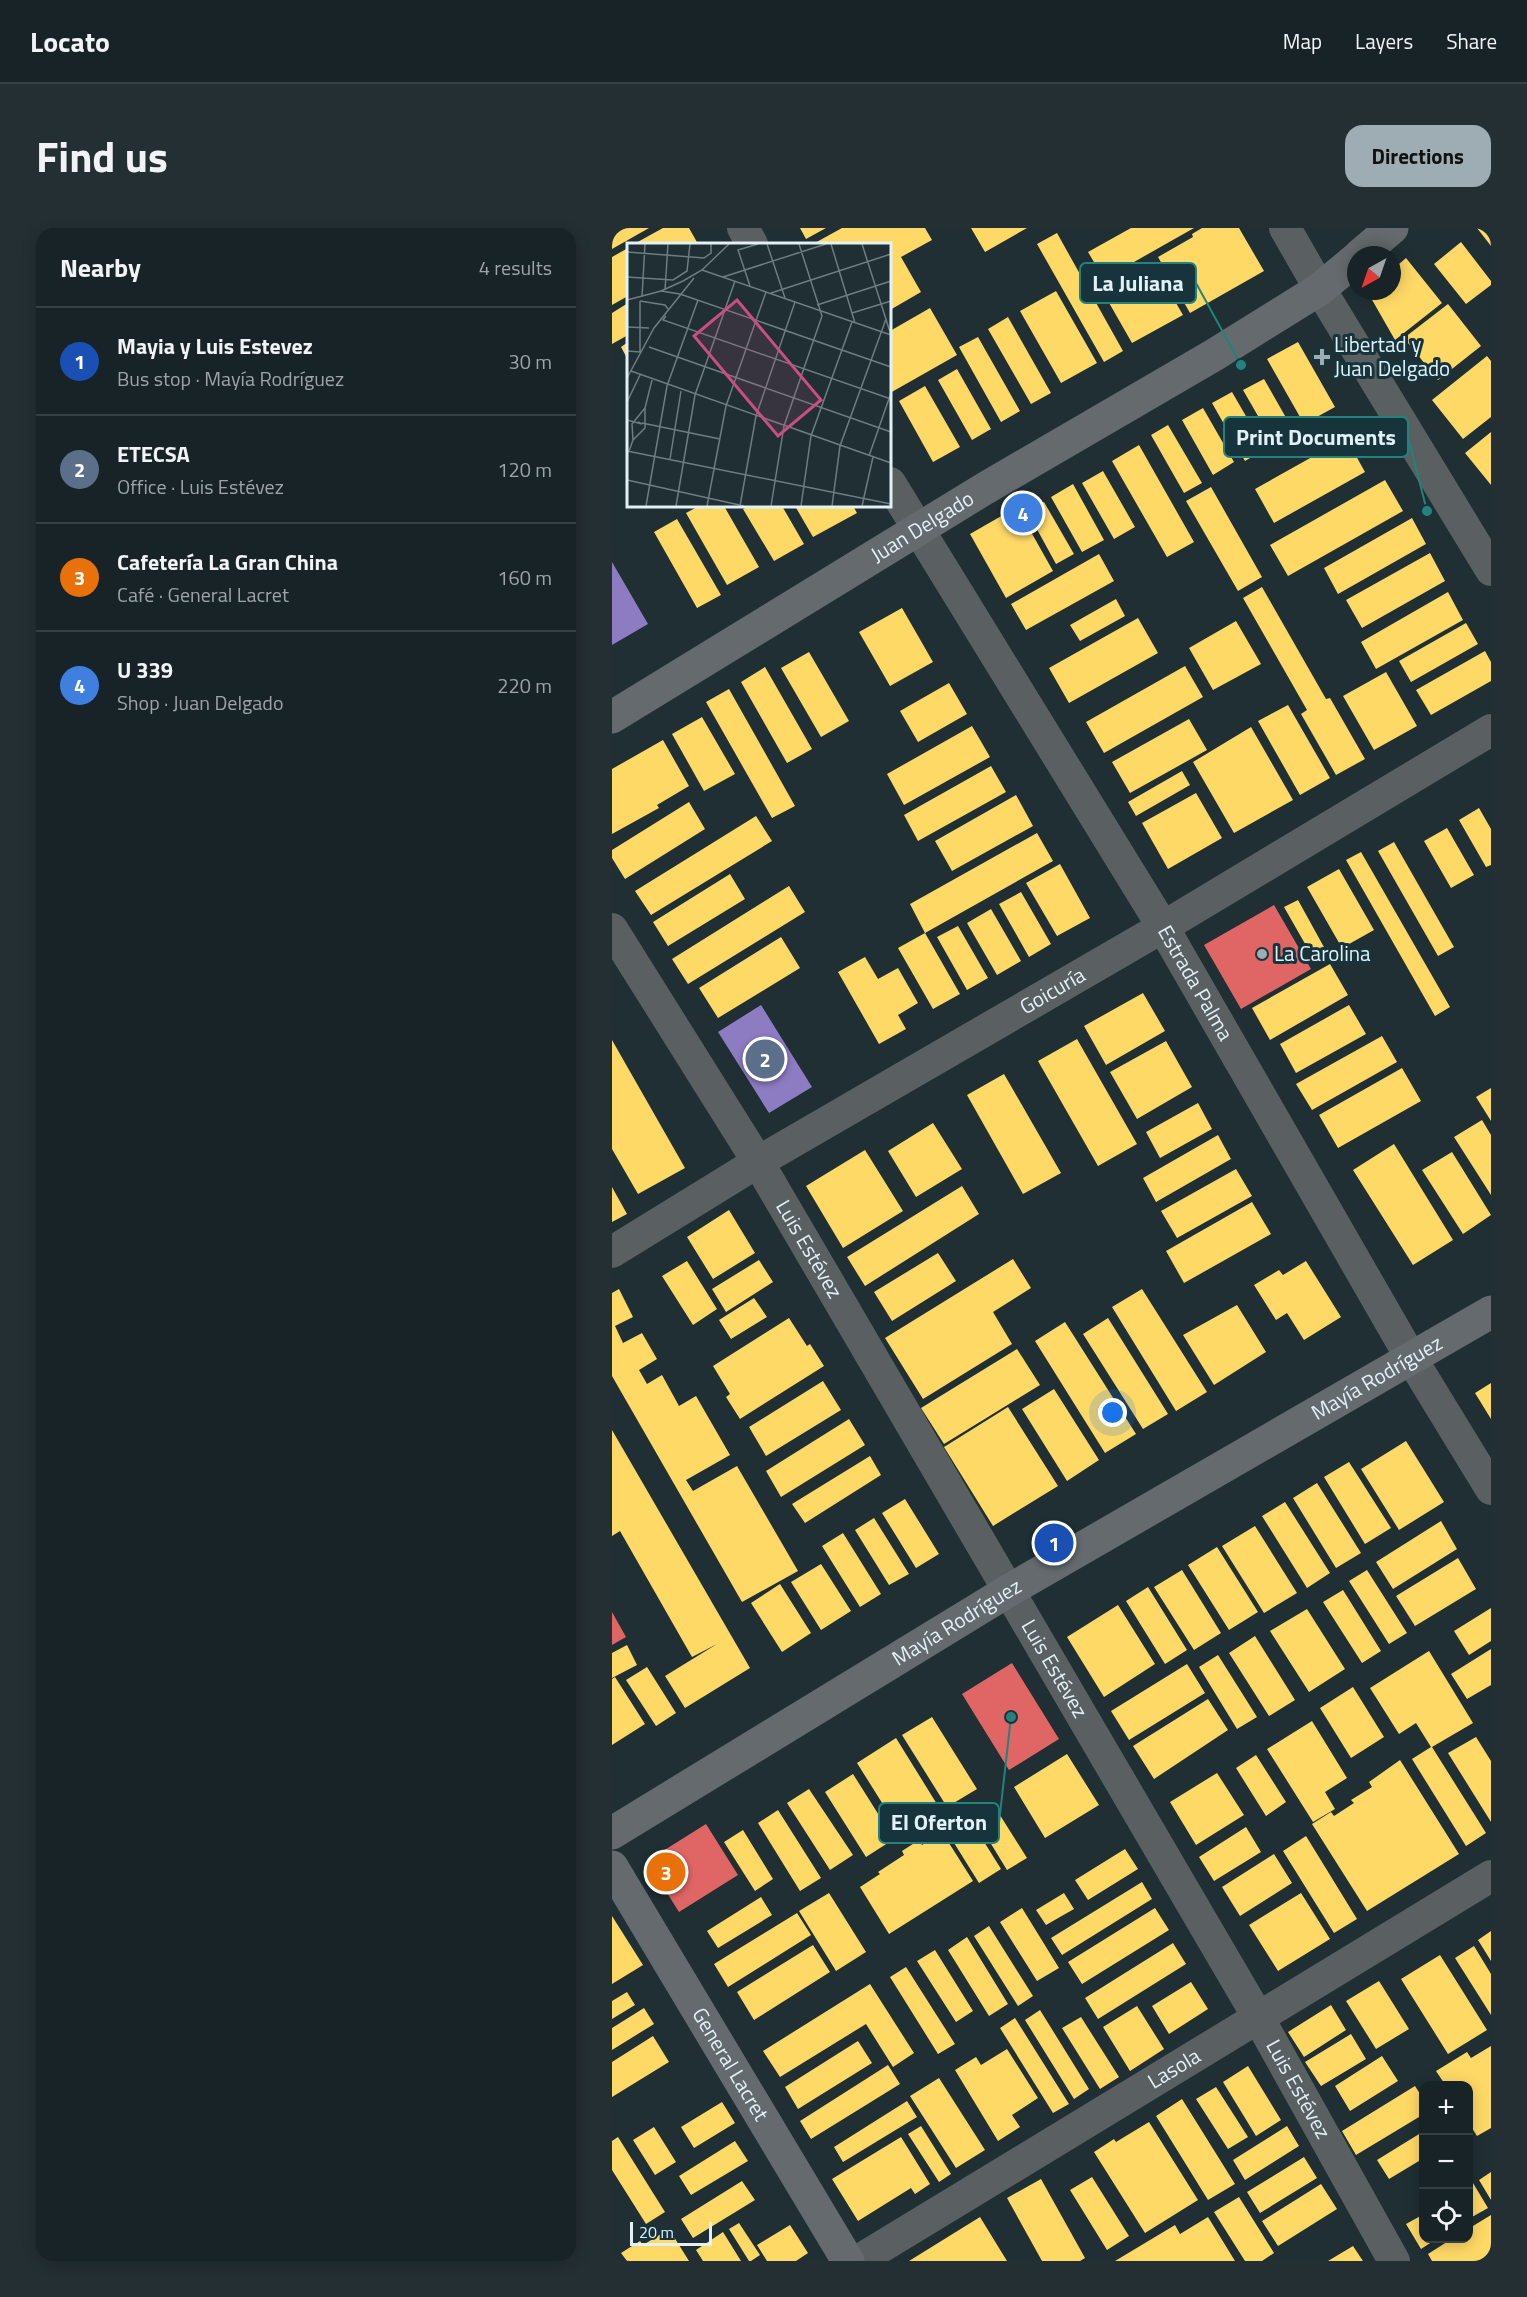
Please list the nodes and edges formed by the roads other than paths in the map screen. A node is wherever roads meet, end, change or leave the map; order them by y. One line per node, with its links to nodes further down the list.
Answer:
1 (743, 228): 4 (street)
2 (1285, 228): 7 (street)
3 (1392, 228): 5 (main road)
4 (751, 243)
5 (1371, 246)
6 (1347, 266): 7 (main road, Juan Delgado)
7 (1320, 289): 9 (main road, Juan Delgado); 10 (street)
8 (891, 485): 9 (street, Estrada Palma)
9 (917, 530): 11 (main road, Juan Delgado); 13 (street, Estrada Palma)
10 (1491, 570)
11 (612, 717)
12 (1491, 730): 13 (street, Goicuría)
13 (1162, 927): 15 (street, Goicuría); 18 (street, Estrada Palma)
14 (612, 929): 15 (street, Luis Estévez)
15 (758, 1162): 16 (street, Goicuría); 20 (street, Luis Estévez)
16 (612, 1252)
17 (1491, 1312): 18 (main road, Mayía Rodríguez)
18 (1411, 1358): 19 (street, Estrada Palma); 20 (main road, Mayía Rodríguez)
19 (1491, 1489)
20 (1008, 1591): 21 (main road, Mayía Rodríguez); 24 (street, Luis Estévez)
21 (612, 1833)
22 (612, 1867): 25 (main road, General Lacret)
23 (1491, 1876): 24 (street, Lasola)
24 (1258, 2017): 26 (street, Lasola); 27 (street, Luis Estévez)
25 (848, 2261)
26 (858, 2261)
27 (1394, 2261)

